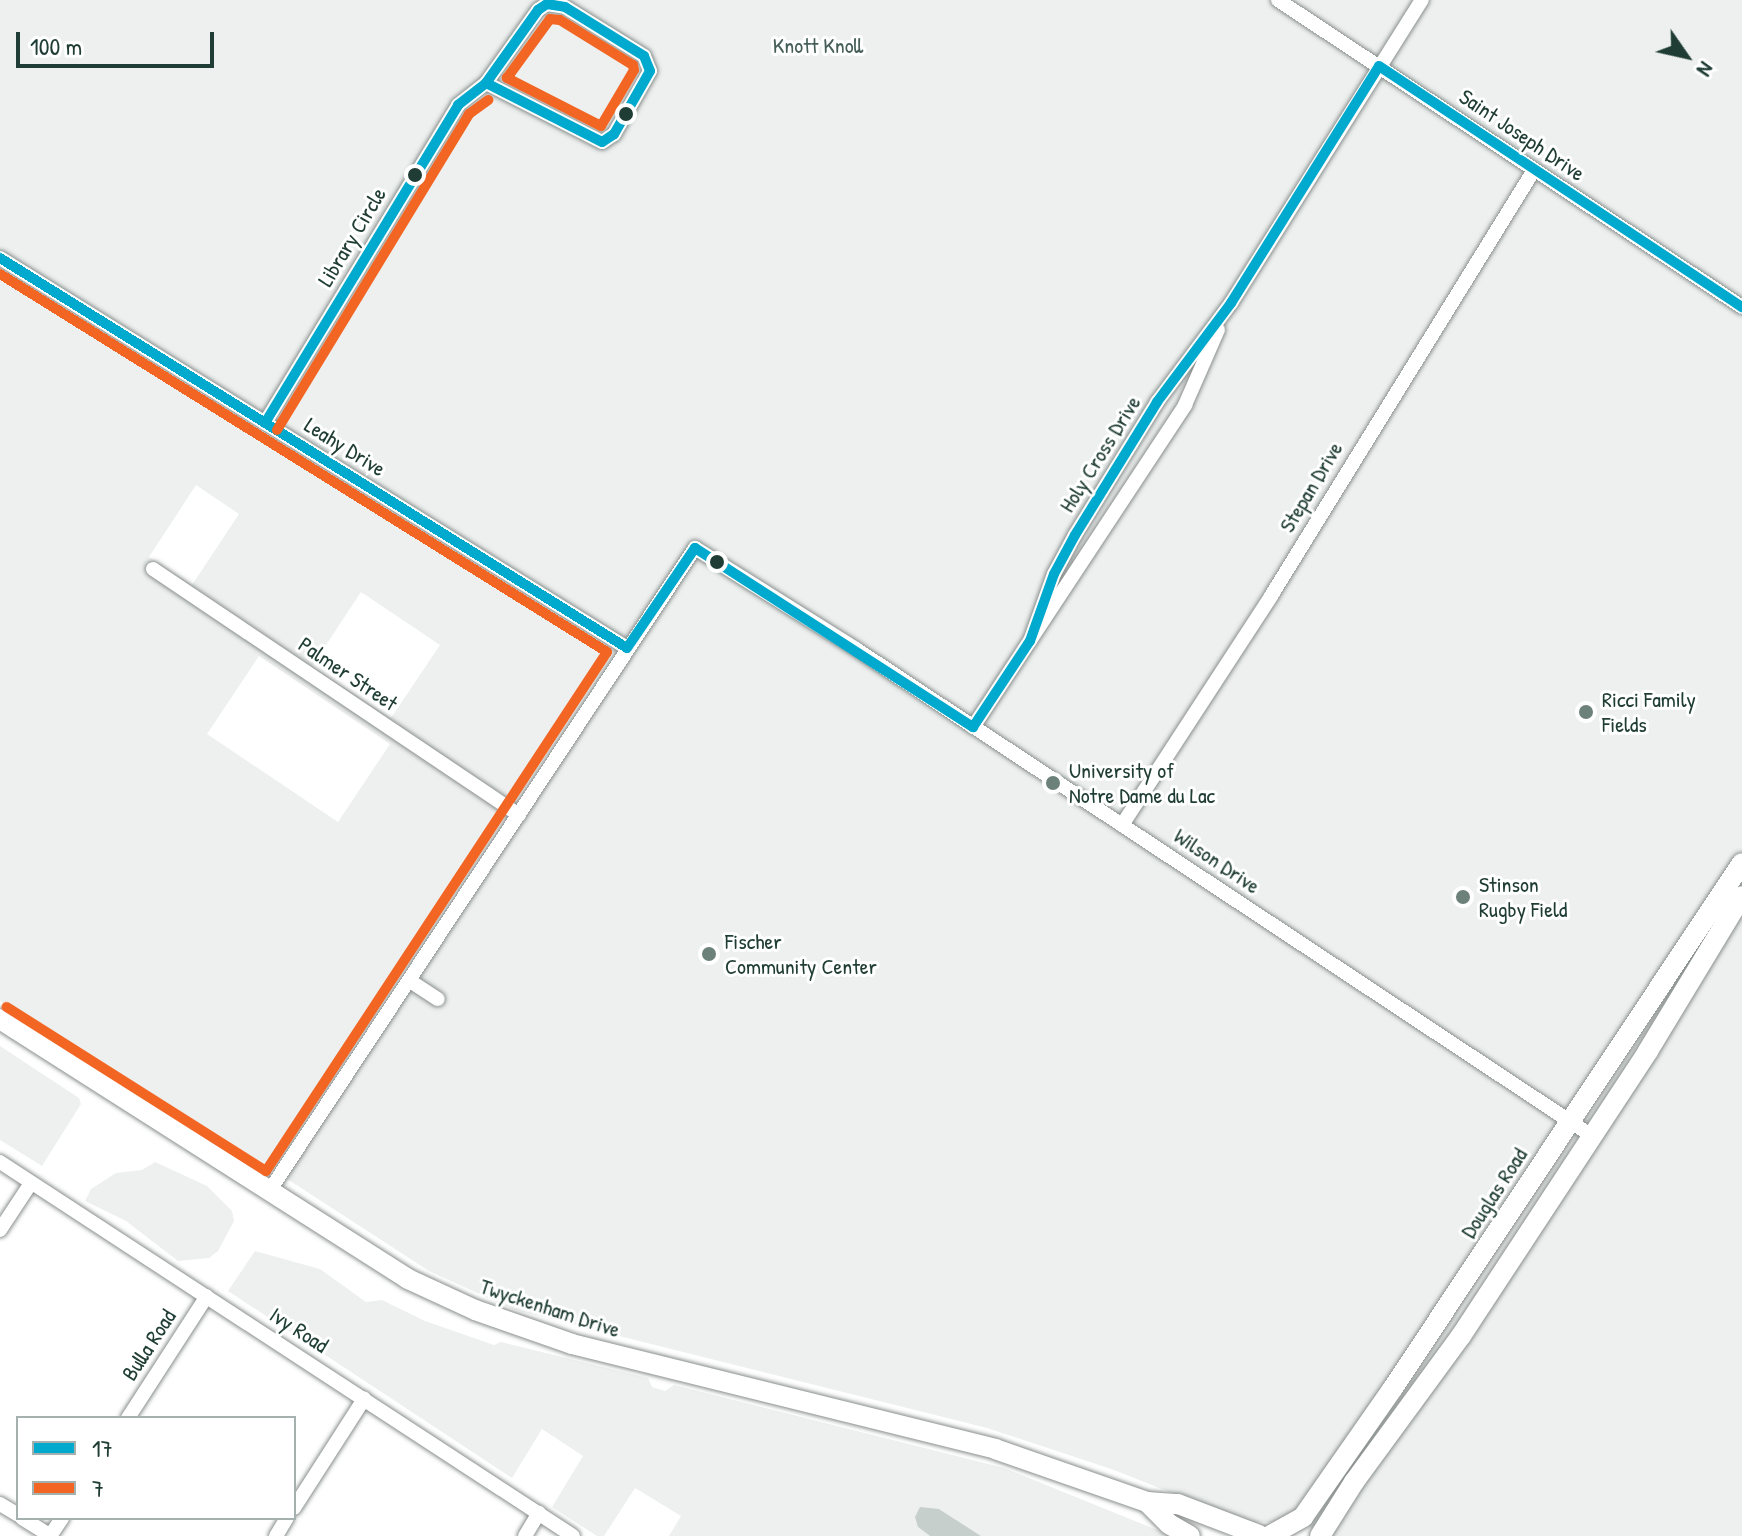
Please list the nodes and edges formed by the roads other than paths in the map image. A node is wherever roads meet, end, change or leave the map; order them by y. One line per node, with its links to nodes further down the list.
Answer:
1 (1278, 0): 3 (street, Saint Joseph Drive)
2 (1422, 0): 3 (street, Holy Cross Drive)
3 (1379, 66): 5 (street, Saint Joseph Drive); 7 (street, Holy Cross Drive)
4 (486, 83): 4 (street, Library Circle); 9 (street, Library Circle)
5 (1534, 170): 8 (street, Saint Joseph Drive); 15 (street, Stepan Drive)
6 (0, 258): 9 (street, Leahy Drive)
7 (1231, 303): 11 (street, Holy Cross Drive); 11 (street, Holy Cross Drive)
8 (1742, 307)
9 (265, 423): 12 (street, Leahy Drive)
10 (153, 569): 14 (street, Palmer Street)
11 (1030, 641): 13 (street, Holy Cross Drive)
12 (627, 648): 13 (street, Wilson Drive); 14 (street)
13 (973, 727): 15 (street, Wilson Drive)
14 (519, 815): 18 (street)
15 (1122, 825): 21 (street, Wilson Drive)
16 (1742, 863): 21 (street, Douglas Road)
17 (1742, 896): 22 (street)
18 (410, 981): 19 (street); 25 (street)
19 (438, 999)
20 (0, 1019): 25 (street, Twyckenham Drive)
21 (1570, 1121): 22 (street, Wilson Drive); 34 (street, Douglas Road)
22 (1592, 1136): 39 (street)
23 (0, 1162): 24 (street, Ivy Road)
24 (31, 1183): 26 (street); 27 (street, Ivy Road)
25 (270, 1190): 30 (street, Twyckenham Drive)
26 (0, 1230)
27 (207, 1296): 28 (street, Ivy Road); 29 (street, Bulla Road)
28 (364, 1399): 31 (street); 32 (street, Ivy Road)
29 (129, 1416)
30 (1147, 1502): 34 (street, Twyckenham Drive); 38 (street, Twyckenham Drive)
31 (296, 1505)
32 (539, 1513): 36 (street); 37 (street, Ivy Road)
33 (25, 1520): 35 (street)
34 (1265, 1535)
35 (51, 1536)
36 (525, 1536)
37 (573, 1536)
38 (1190, 1536)
39 (1320, 1536)

